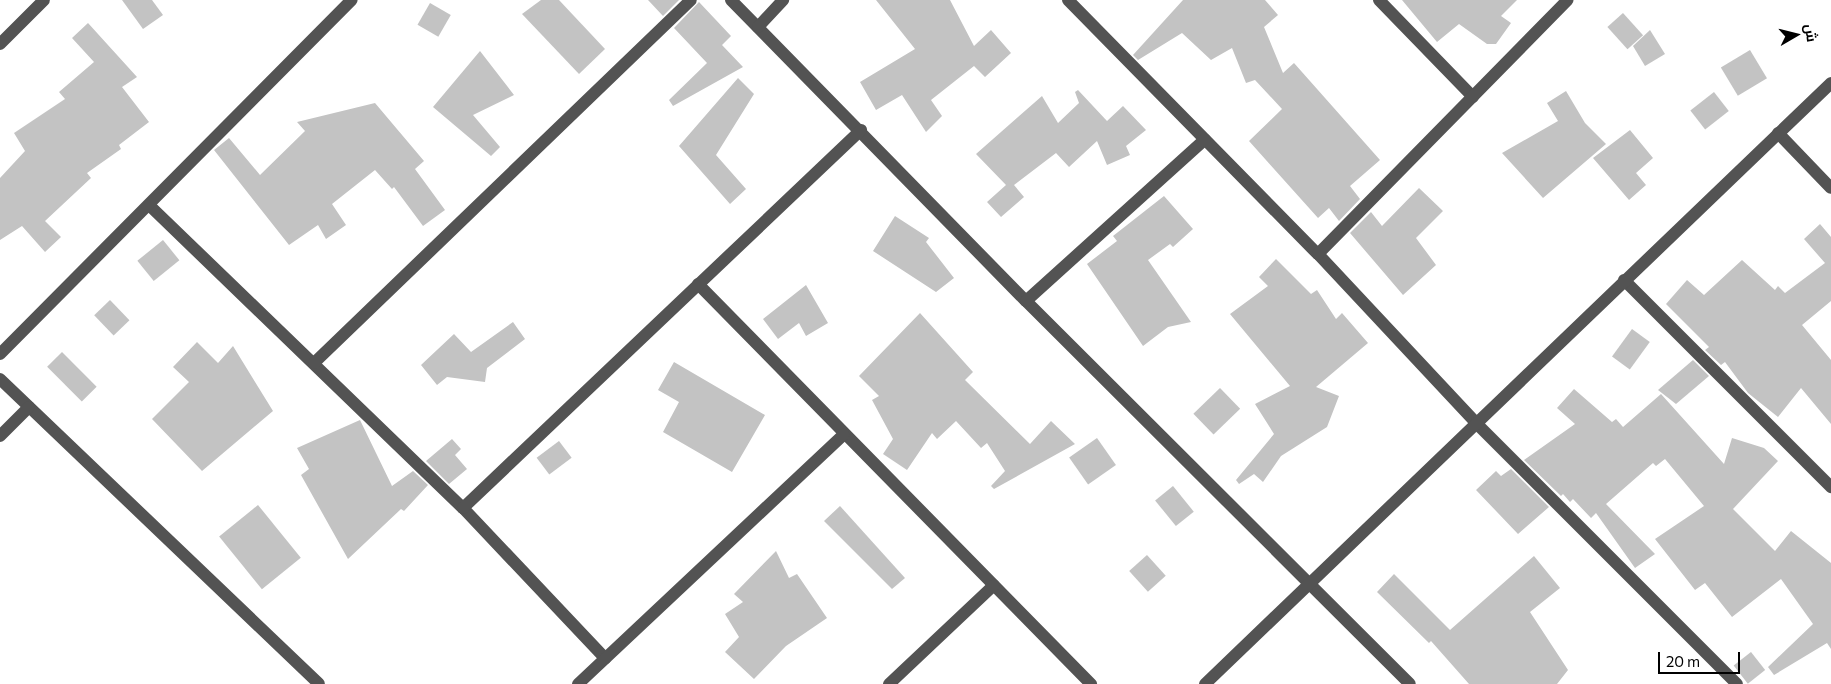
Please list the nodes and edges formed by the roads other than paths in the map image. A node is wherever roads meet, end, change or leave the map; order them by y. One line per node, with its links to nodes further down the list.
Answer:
1 (44, 0): 10 (street)
2 (352, 0): 17 (street)
3 (691, 0): 23 (street)
4 (732, 0): 9 (street)
5 (783, 0): 9 (street)
6 (1068, 0): 15 (street)
7 (1379, 0): 12 (street)
8 (1568, 0): 12 (street)
9 (758, 26): 13 (street)
10 (0, 44)
11 (1831, 83): 14 (street)
12 (1473, 97): 18 (street)
13 (861, 130): 20 (street); 21 (street)
14 (1778, 133): 16 (street); 19 (street)
15 (1205, 139): 18 (street); 21 (street)
16 (1831, 188)
17 (150, 206): 22 (street); 23 (street)
18 (1318, 254): 26 (street)
19 (1624, 280): 26 (street); 29 (street)
20 (698, 284): 27 (street); 30 (street)
21 (1026, 302): 31 (street)
22 (0, 354)
23 (314, 363): 30 (street)
24 (0, 378): 25 (street)
25 (29, 407): 28 (street); 34 (street)
26 (1476, 423): 31 (street); 40 (street)
27 (843, 435): 32 (street); 33 (street)
28 (0, 436)
29 (1831, 487)
30 (464, 508): 33 (street)
31 (1310, 583): 38 (street); 39 (street)
32 (994, 585): 36 (street); 37 (street)
33 (605, 658): 35 (street)
34 (319, 684)
35 (578, 684)
36 (889, 684)
37 (1091, 684)
38 (1204, 684)
39 (1410, 684)
40 (1737, 684)

